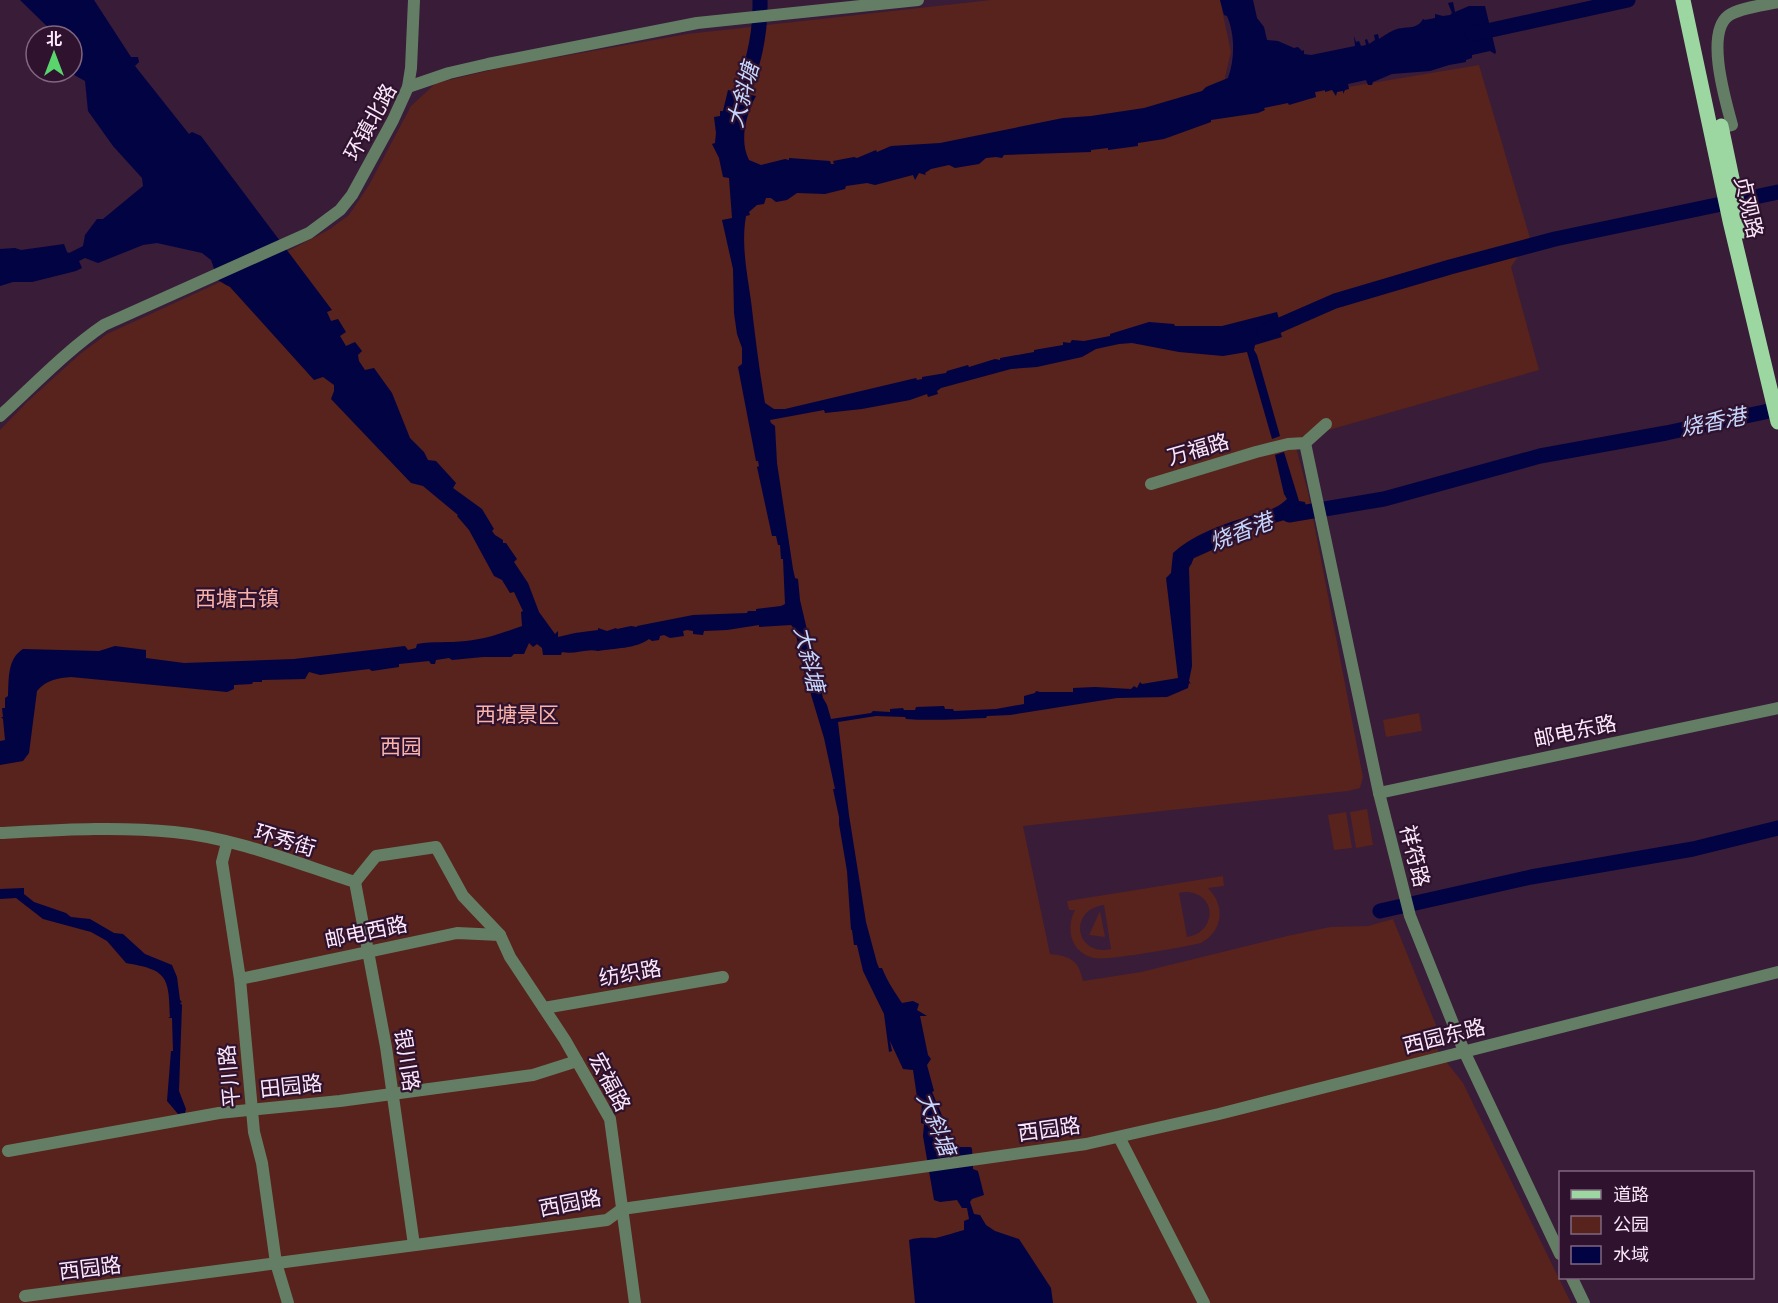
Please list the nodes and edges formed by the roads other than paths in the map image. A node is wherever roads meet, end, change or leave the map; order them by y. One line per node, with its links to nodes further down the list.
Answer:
1 (414, 0): 7 (street)
2 (918, 0): 7 (street, 环镇北路)
3 (1683, 0): 6 (main road, 贞观路)
4 (1692, 0): 6 (main road, 贞观路)
5 (1778, 2): 8 (street)
6 (1692, 19): 8 (main road, 贞观路)
7 (408, 87): 10 (street, 环镇北路)
8 (1716, 129): 9 (main road, 贞观路)
9 (1774, 386): 11 (main road, 贞观路)
10 (0, 416)
11 (1778, 422)
12 (1326, 424): 13 (street)
13 (1305, 443): 14 (street, 万福路); 16 (street, 祥符路)
14 (1150, 484)
15 (1778, 708): 16 (street, 邮电东路)
16 (1379, 793): 26 (street, 祥符路)
17 (0, 833): 18 (street, 环秀街)
18 (227, 843): 19 (street, 环秀街); 24 (street, 平川路)
19 (355, 882): 20 (street); 21 (street, 银川路)
20 (500, 935): 21 (street, 邮电西路); 25 (street, 宏福路)
21 (370, 951): 24 (street, 邮电西路); 28 (street, 银川路)
22 (1778, 972): 26 (street, 西园东路)
23 (723, 977): 25 (street, 纺织路)
24 (240, 979): 29 (street, 平川路)
25 (544, 1008): 27 (street, 宏福路)
26 (1464, 1051): 30 (street, 西园东路); 34 (street, 祥符路)
27 (577, 1061): 28 (street, 田园路); 32 (street, 宏福路)
28 (393, 1093): 29 (street, 田园路); 33 (street, 银川路)
29 (252, 1110): 31 (street, 田园路); 35 (street, 平川路)
30 (1119, 1137): 32 (street, 西园路); 40 (street)
31 (8, 1151)
32 (622, 1209): 33 (street, 西园路); 39 (street, 宏福路)
33 (414, 1245): 35 (street, 西园路)
34 (1559, 1252)
35 (276, 1263): 37 (street, 西园路); 38 (street, 平川路)
36 (1572, 1279): 41 (street)
37 (24, 1296)
38 (288, 1303)
39 (635, 1303)
40 (1204, 1303)
41 (1584, 1303)

